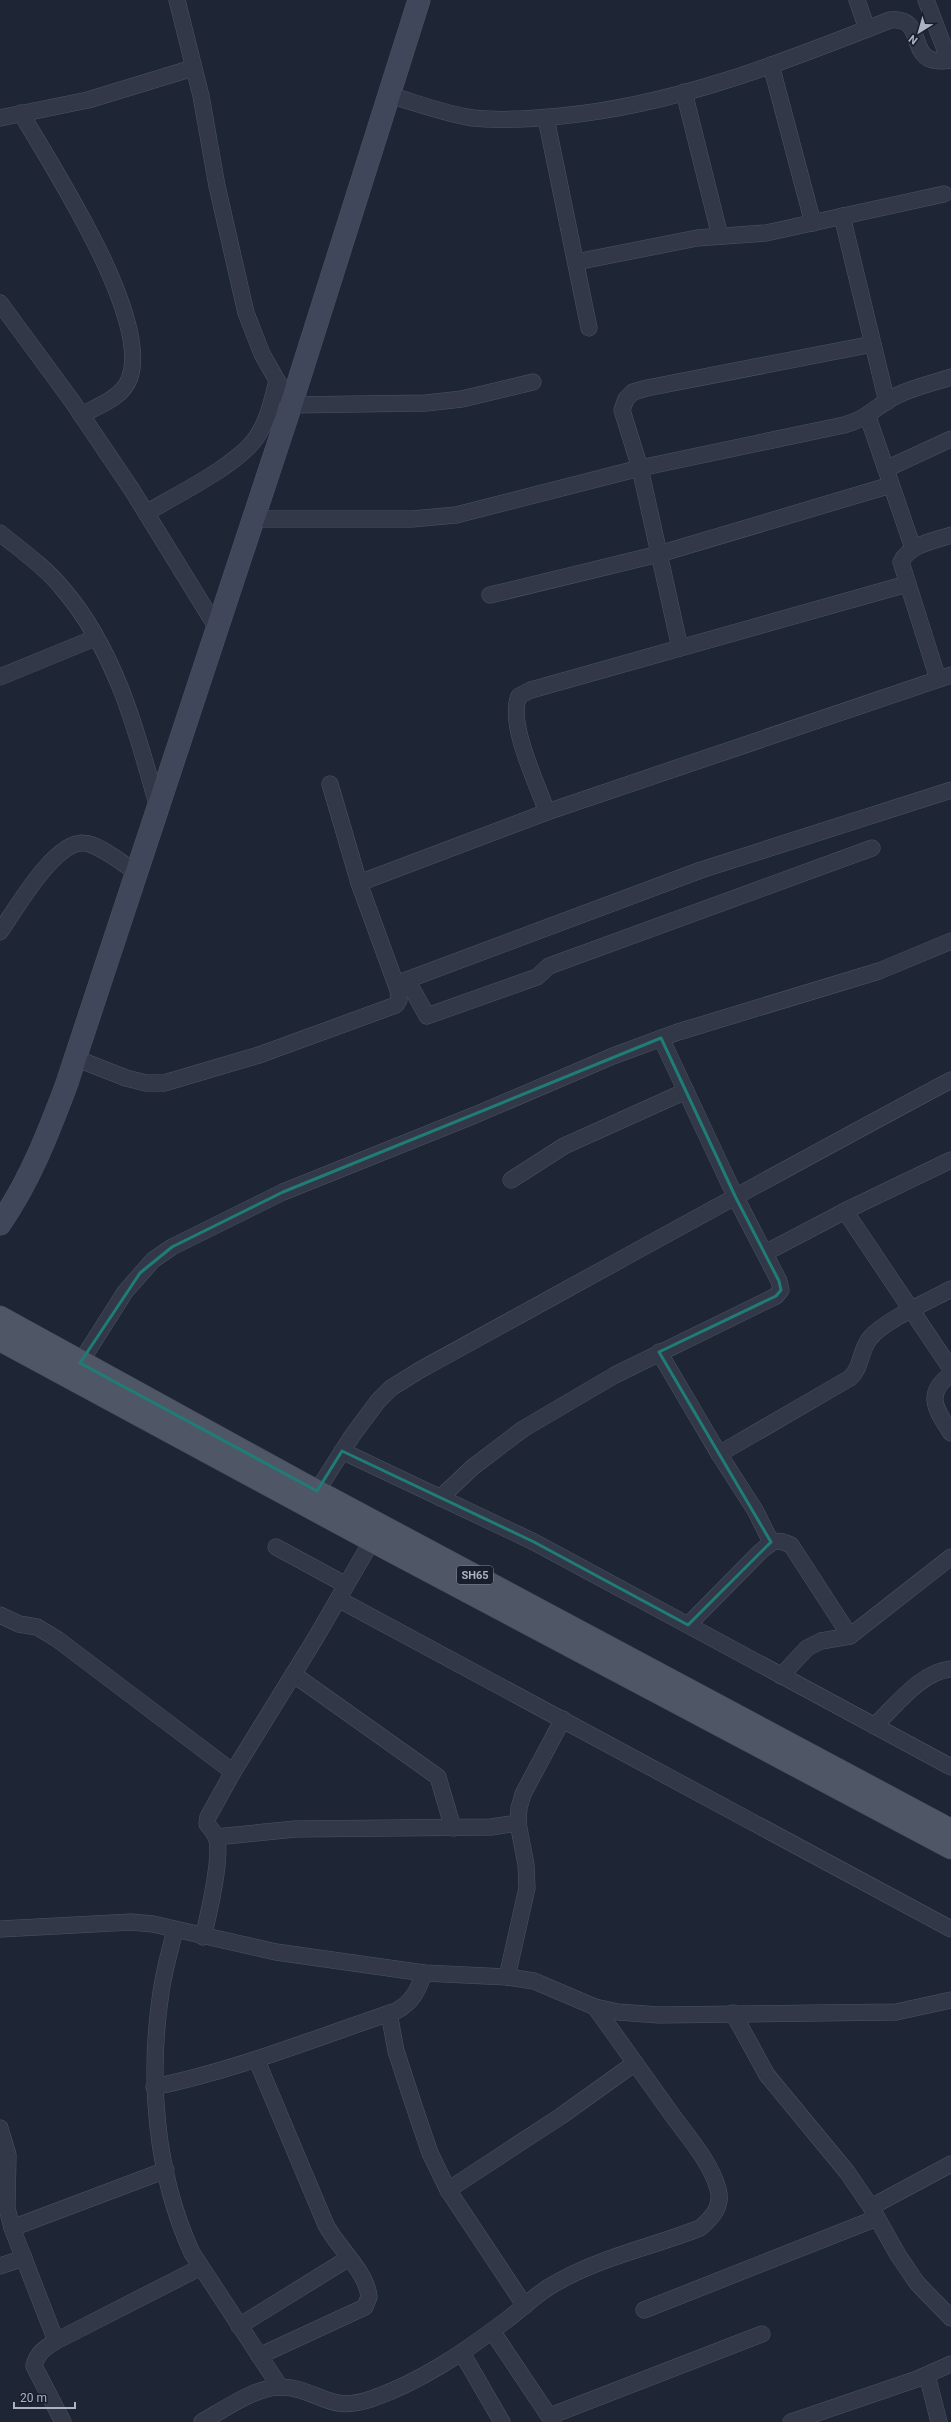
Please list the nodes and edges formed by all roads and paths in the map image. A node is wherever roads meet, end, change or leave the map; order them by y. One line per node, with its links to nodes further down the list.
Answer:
1 (177, 0): 8 (street)
2 (419, 0): 10 (street)
3 (858, 0): 5 (street)
4 (926, 0): 6 (street)
5 (867, 29): 6 (street); 7 (street)
6 (950, 60)
7 (771, 66): 9 (street); 16 (street)
8 (193, 68): 11 (street); 23 (street)
9 (684, 92): 13 (street); 17 (street)
10 (389, 95): 13 (street); 26 (street)
11 (22, 113): 12 (street); 27 (street)
12 (0, 118)
13 (546, 118): 18 (street)
14 (944, 194): 15 (street)
15 (842, 216): 16 (street); 21 (street)
16 (813, 222): 17 (street)
17 (720, 236): 18 (street)
18 (576, 262): 20 (street)
19 (0, 303): 27 (street)
20 (589, 328)
21 (873, 344): 25 (street); 30 (street)
22 (951, 377): 25 (street)
23 (277, 381): 26 (street); 33 (street)
24 (533, 382): 26 (street)
25 (887, 402): 28 (street)
26 (291, 405): 34 (street)
27 (81, 415): 33 (street)
28 (868, 417): 30 (street); 31 (street)
29 (951, 439): 31 (street)
30 (640, 468): 34 (street); 38 (street)
31 (886, 469): 32 (street)
32 (891, 485): 37 (street); 38 (street)
33 (146, 513): 41 (street)
34 (253, 519): 41 (street)
35 (0, 533): 42 (street)
36 (951, 535): 37 (street)
37 (913, 548): 39 (street)
38 (659, 554): 40 (street); 43 (street)
39 (908, 584): 43 (street); 45 (street)
40 (490, 595)
41 (217, 628): 48 (street)
42 (95, 638): 44 (street); 48 (street)
43 (680, 648): 49 (street)
44 (0, 677)
45 (945, 677): 49 (street)
46 (330, 784): 52 (street)
47 (951, 790): 55 (street)
48 (158, 808): 51 (street)
49 (547, 812): 52 (street)
50 (872, 848): 55 (street)
51 (136, 872): 53 (street); 57 (street)
52 (359, 883): 55 (street)
53 (0, 932)
54 (951, 941): 56 (street)
55 (402, 982): 57 (street)
56 (661, 1038): 59 (street); 71 (street)
57 (75, 1058): 64 (street)
58 (951, 1080): 62 (street)
59 (686, 1090): 61 (street); 62 (street)
60 (951, 1160): 63 (street)
61 (511, 1180)
62 (736, 1198): 65 (street); 75 (street)
63 (845, 1211): 65 (street); 67 (street)
64 (0, 1224)
65 (765, 1253): 70 (street)
66 (951, 1289): 67 (street)
67 (913, 1309): 72 (street); 76 (street)
68 (0, 1318): 71 (main road, SH65)
69 (0, 1340): 79 (main road, SH65)
70 (659, 1352): 76 (street); 78 (street)
71 (80, 1363): 77 (main road, SH65)
72 (951, 1369)
73 (951, 1374): 74 (street)
74 (951, 1433)
75 (342, 1451): 77 (street); 78 (street)
76 (719, 1454): 80 (street)
77 (317, 1491): 79 (main road, SH65)
78 (440, 1498): 85 (street)
79 (376, 1533): 83 (street); 96 (main road, SH65); 98 (main road, SH65)
80 (772, 1542): 85 (street); 86 (street)
81 (276, 1547): 83 (street)
82 (951, 1557): 86 (street)
83 (342, 1592): 88 (street); 90 (street)
84 (0, 1615): 93 (street)
85 (688, 1625): 89 (street)
86 (850, 1636): 89 (street)
87 (951, 1668): 91 (street)
88 (293, 1674): 93 (street); 95 (street)
89 (781, 1676): 91 (street)
90 (563, 1719): 94 (street); 100 (street)
91 (874, 1726): 92 (street)
92 (951, 1767)
93 (233, 1772): 97 (street)
94 (518, 1823): 95 (street); 104 (street)
95 (453, 1828): 97 (street)
96 (951, 1830)
97 (216, 1837): 102 (street)
98 (951, 1848)
99 (0, 1929): 101 (street)
100 (951, 1929)
101 (175, 1930): 102 (street); 111 (street)
102 (203, 1937): 103 (street)
103 (424, 1973): 104 (street); 108 (street)
104 (507, 1978): 106 (street)
105 (951, 2000): 107 (street)
106 (594, 2007): 107 (street); 110 (street)
107 (733, 2013): 116 (street)
108 (389, 2014): 109 (street); 115 (street)
109 (257, 2061): 111 (street); 119 (street)
110 (634, 2062): 115 (street); 122 (street)
111 (154, 2087): 114 (street)
112 (0, 2128): 117 (street)
113 (951, 2164): 116 (street)
114 (166, 2170): 117 (street); 121 (street)
115 (448, 2190): 122 (street)
116 (874, 2212): 123 (street); 124 (street)
117 (12, 2228): 118 (street)
118 (24, 2258): 120 (street); 128 (street)
119 (349, 2258): 125 (street); 130 (street)
120 (0, 2266)
121 (201, 2267): 125 (street); 128 (street)
122 (525, 2306): 126 (street)
123 (644, 2310)
124 (951, 2318)
125 (239, 2326): 130 (street)
126 (492, 2331): 129 (street); 135 (street)
127 (762, 2334): 135 (street)
128 (56, 2341): 136 (street)
129 (462, 2353): 133 (street); 138 (street)
130 (259, 2356): 133 (street)
131 (951, 2364): 132 (street)
132 (927, 2375): 139 (street); 140 (street)
133 (280, 2387): 134 (street)
134 (223, 2417): 137 (street)
135 (552, 2419)
136 (63, 2422)
137 (202, 2422)
138 (502, 2422)
139 (791, 2422)
140 (938, 2422)

